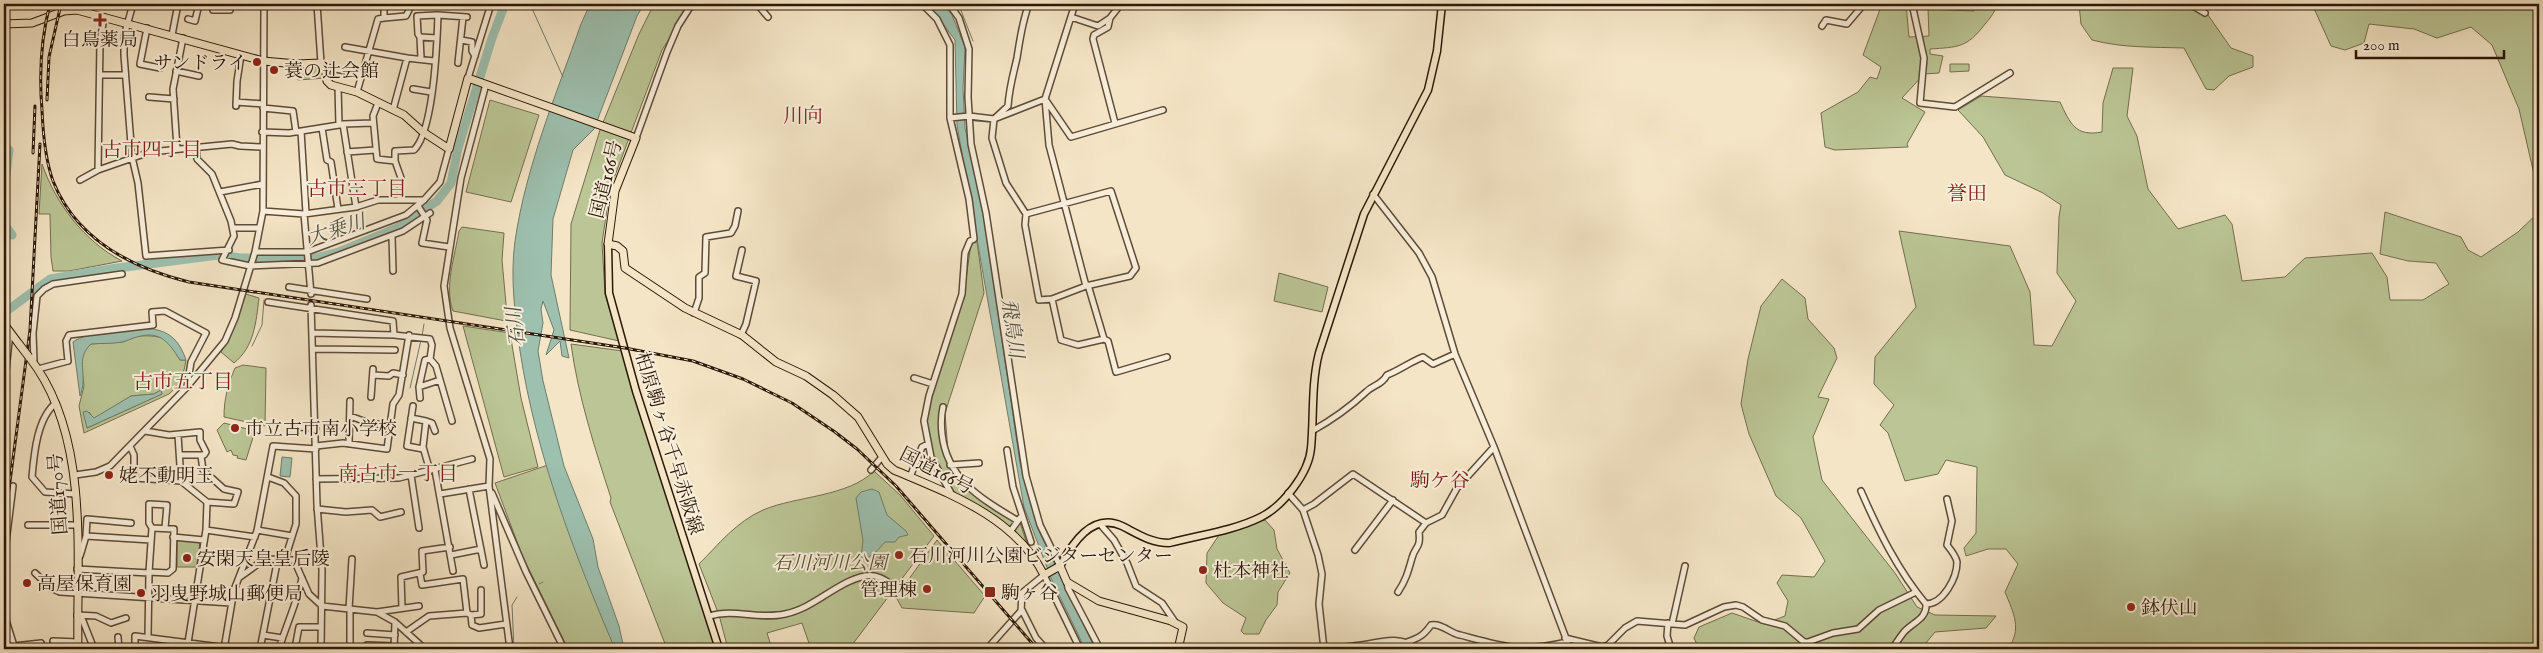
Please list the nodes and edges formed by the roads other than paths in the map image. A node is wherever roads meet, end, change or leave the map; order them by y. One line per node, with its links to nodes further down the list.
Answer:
1 (133, 4): 31 (street)
2 (178, 4): 35 (street)
3 (199, 4): 30 (street)
4 (213, 4): 22 (street)
5 (264, 4): 46 (street)
6 (317, 4): 49 (street)
7 (384, 4): 28 (street)
8 (391, 4): 9 (street)
9 (411, 4): 28 (street)
10 (491, 4): 43 (street)
11 (692, 4): 80 (street)
12 (756, 4): 26 (street)
13 (922, 4): 71 (street)
14 (948, 4): 70 (street)
15 (1029, 4): 72 (street)
16 (1075, 4): 27 (street)
17 (1121, 4): 29 (street)
18 (1442, 4): 93 (main road)
19 (1864, 4): 33 (street)
20 (1912, 4): 52 (street)
21 (2190, 4): 23 (street)
22 (230, 10)
23 (2205, 13)
24 (436, 16): 36 (street)
25 (104, 17): 31 (highway); 32 (highway); 54 (street)
26 (768, 17)
27 (1071, 17): 29 (street); 65 (street)
28 (384, 18): 41 (street)
29 (1110, 18): 74 (street)
30 (188, 20)
31 (128, 23): 34 (highway); 55 (street)
32 (4, 24)
33 (1822, 26)
34 (147, 28): 35 (highway); 50 (street)
35 (172, 35): 37 (highway)
36 (420, 37): 38 (street); 45 (street)
37 (182, 38): 42 (highway); 51 (street)
38 (437, 38): 39 (street); 47 (street)
39 (461, 40): 43 (street); 48 (street)
40 (345, 47): 41 (street)
41 (370, 50): 44 (street); 53 (street)
42 (241, 54): 46 (highway); 67 (street)
43 (475, 56): 57 (street)
44 (407, 58): 45 (street); 68 (street)
45 (421, 58): 47 (street)
46 (264, 61): 49 (highway); 67 (street)
47 (434, 61): 62 (street)
48 (458, 63)
49 (323, 65): 53 (street); 59 (highway)
50 (160, 68)
51 (176, 71): 56 (street); 64 (street)
52 (2010, 73)
53 (362, 74): 61 (street)
54 (100, 75): 55 (street); 89 (street)
55 (125, 75): 87 (street)
56 (199, 76)
57 (470, 78): 58 (highway, 国道166号); 84 (highway)
58 (486, 84): 80 (highway, 国道166号); 109 (street)
59 (338, 87): 61 (highway); 75 (street)
60 (413, 89): 62 (street)
61 (357, 92): 66 (highway)
62 (431, 92): 79 (street)
63 (150, 97): 64 (street)
64 (174, 99): 83 (street)
65 (1045, 99): 72 (street); 74 (street); 96 (street)
66 (378, 103): 68 (highway); 73 (street)
67 (263, 106): 77 (street); 78 (street)
68 (393, 110): 79 (highway)
69 (1163, 110): 74 (street)
70 (968, 116): 71 (street); 72 (street); 230 (street)
71 (951, 117): 144 (street)
72 (994, 119): 103 (street)
73 (373, 123): 75 (street); 85 (street)
74 (1115, 123)
75 (341, 125): 76 (street); 86 (street)
76 (322, 128): 78 (street); 99 (street)
77 (262, 132): 78 (street); 82 (street)
78 (298, 132): 102 (street)
79 (423, 132): 84 (highway); 88 (street)
80 (634, 137): 108 (highway, 国道166号)
81 (196, 146): 82 (street); 83 (street); 92 (street)
82 (262, 147): 91 (street)
83 (177, 148): 87 (street)
84 (449, 149): 95 (street)
85 (375, 150): 86 (street); 88 (street)
86 (346, 152): 97 (street)
87 (132, 158): 89 (street); 110 (street)
88 (395, 161): 94 (street)
89 (98, 170): 90 (street)
90 (80, 180)
91 (263, 184): 92 (street); 101 (street)
92 (220, 192): 105 (street)
93 (1373, 194): 135 (street); 163 (main road)
94 (400, 200): 95 (street); 97 (street)
95 (424, 200): 98 (street)
96 (1065, 204): 103 (street); 118 (street); 118 (street)
97 (356, 206): 99 (street)
98 (418, 208): 104 (street); 113 (street)
99 (338, 209): 102 (street)
100 (738, 210): 125 (street)
101 (263, 211): 102 (street); 106 (street)
102 (305, 214): 113 (street)
103 (1026, 214): 122 (street)
104 (427, 215): 107 (street); 109 (street)
105 (233, 228): 106 (street); 110 (street)
106 (259, 228): 112 (street)
107 (392, 236): 115 (street); 116 (street)
108 (608, 244): 125 (highway, 国道166号); 257 (main road, 柏原駒ヶ谷千早赤阪線)
109 (449, 247): 187 (street)
110 (229, 250): 114 (street)
111 (742, 250): 131 (street)
112 (255, 253): 113 (street); 114 (street)
113 (307, 254): 115 (street)
114 (251, 265): 115 (street); 145 (street)
115 (309, 265): 120 (street)
116 (393, 271)
117 (122, 274): 138 (street)
118 (1087, 286): 122 (street); 132 (street)
119 (289, 287): 120 (street)
120 (311, 292): 121 (street)
121 (367, 299)
122 (1052, 299): 132 (street)
123 (268, 302): 124 (street)
124 (311, 306): 128 (street); 129 (street)
125 (694, 312): 131 (highway, 国道166号)
126 (4, 324): 127 (highway, 国道170号)
127 (10, 332): 138 (highway, 国道170号, bridge); 140 (street)
128 (313, 333): 129 (street); 133 (street)
129 (394, 335): 130 (street)
130 (410, 335): 137 (street); 141 (street)
131 (741, 335): 174 (highway, 国道166号)
132 (1104, 339): 136 (street)
133 (314, 349): 134 (street); 160 (street)
134 (395, 350)
135 (1456, 354): 163 (street); 168 (street)
136 (1167, 357)
137 (430, 359): 143 (street); 146 (street)
138 (32, 360): 139 (highway, 国道170号)
139 (38, 369): 145 (street); 151 (highway, 国道170号)
140 (5, 372): 147 (street)
141 (403, 375): 148 (street); 158 (street)
142 (914, 378): 144 (street)
143 (440, 380): 146 (street); 157 (street)
144 (933, 384): 166 (street)
145 (187, 387): 161 (street)
146 (420, 387): 149 (street)
147 (4, 389)
148 (371, 397)
149 (420, 398)
150 (350, 402): 154 (street)
151 (56, 403): 180 (highway, 国道170号); 191 (street)
152 (412, 406): 155 (street)
153 (943, 407): 177 (street)
154 (350, 416): 158 (street); 165 (street)
155 (411, 418): 156 (street); 170 (street)
156 (426, 421): 162 (street); 170 (street)
157 (452, 421)
158 (390, 426): 165 (street)
159 (297, 427): 160 (street)
160 (316, 428): 169 (street)
161 (144, 431): 164 (street); 167 (street)
162 (436, 431)
163 (1312, 432): 190 (main road)
164 (178, 435): 172 (street); 173 (street)
165 (348, 444): 169 (street)
166 (928, 444): 183 (street); 193 (street)
167 (130, 446): 180 (street); 185 (street)
168 (1494, 447): 201 (street); 271 (street)
169 (316, 448): 182 (street); 184 (street)
170 (423, 449): 178 (street)
171 (1007, 450): 200 (street)
172 (181, 455): 173 (street); 185 (street)
173 (201, 456): 196 (street)
174 (882, 457): 179 (street); 183 (highway, 国道166号)
175 (472, 459): 178 (street)
176 (975, 461): 177 (street)
177 (950, 465): 200 (street)
178 (433, 470): 181 (street); 192 (street)
179 (871, 470)
180 (75, 475): 191 (highway, 国道170号)
181 (411, 475): 184 (street); 208 (street)
182 (268, 477): 210 (street); 213 (street)
183 (910, 477): 193 (highway, 国道166号)
184 (316, 479): 197 (street)
185 (182, 481): 196 (street)
186 (13, 486): 223 (street)
187 (489, 486): 188 (street); 262 (street); 293 (street)
188 (469, 489): 192 (street); 220 (street)
189 (1861, 491): 242 (street)
190 (1288, 493): 198 (street); 203 (main road)
191 (75, 494): 204 (highway, 国道170号)
192 (440, 494): 219 (street)
193 (953, 496): 211 (highway, 国道166号)
194 (1947, 499): 247 (street)
195 (1393, 500): 198 (street); 201 (street); 221 (street)
196 (207, 502): 209 (street)
197 (317, 509): 199 (street); 248 (street)
198 (1303, 510): 300 (street)
199 (401, 512)
200 (1020, 519): 211 (street); 218 (street)
201 (1426, 523): 241 (street)
202 (130, 524): 212 (street)
203 (1100, 524): 230 (main road); 260 (street)
204 (76, 525): 205 (street); 228 (highway, 国道170号)
205 (28, 526)
206 (152, 528): 207 (street); 207 (street); 216 (street)
207 (165, 528): 214 (street)
208 (419, 528)
209 (206, 530): 215 (street); 217 (street)
210 (257, 530): 213 (street); 215 (street)
211 (1010, 532): 235 (highway, 国道166号)
212 (86, 536): 216 (street); 228 (street)
213 (292, 536): 226 (street)
214 (173, 537): 217 (street); 232 (street)
215 (255, 537): 236 (street)
216 (151, 540): 232 (street)
217 (204, 540): 245 (street)
218 (1031, 542)
219 (450, 547): 222 (street); 234 (street)
220 (481, 550): 222 (street); 227 (street)
221 (1355, 550)
222 (451, 555): 231 (street)
223 (4, 558)
224 (278, 558): 226 (street); 236 (street); 266 (street)
225 (352, 558): 251 (street)
226 (285, 559): 237 (street)
227 (484, 565)
228 (77, 566): 232 (street); 243 (highway, 国道170号)
229 (1685, 566): 261 (street)
230 (1059, 567): 235 (highway); 238 (highway)
231 (453, 571)
232 (149, 572): 244 (street)
233 (36, 573): 243 (street)
234 (420, 574): 250 (street); 255 (street)
235 (1046, 575): 252 (street); 297 (street)
236 (240, 577): 246 (street)
237 (302, 578): 248 (street); 270 (street)
238 (1067, 582): 260 (highway); 298 (street)
239 (481, 590): 255 (street)
240 (899, 590): 257 (street)
241 (1398, 592)
242 (1916, 592): 247 (street); 261 (street)
243 (78, 593): 244 (street); 256 (highway, 国道170号)
244 (149, 597): 245 (street); 269 (street)
245 (194, 600): 246 (street); 275 (street)
246 (232, 603): 280 (street)
247 (1926, 604): 305 (street)
248 (321, 605): 251 (street); 263 (street)
249 (419, 606): 250 (street)
250 (402, 608): 253 (street)
251 (349, 609): 253 (street); 290 (street)
252 (1022, 610): 295 (street); 296 (street)
253 (377, 612): 259 (street)
254 (4, 614): 279 (street)
255 (469, 614): 262 (street); 264 (street)
256 (79, 616): 258 (street); 278 (highway, 国道170号); 282 (street)
257 (709, 616): 294 (main road, 柏原駒ヶ谷千早赤阪線)
258 (126, 618)
259 (395, 622): 264 (street); 267 (street)
260 (1176, 622): 299 (highway)
261 (1670, 623): 271 (street); 304 (street)
262 (506, 624): 292 (street)
263 (321, 627): 276 (street); 289 (street)
264 (406, 632): 291 (street)
265 (367, 633): 267 (street)
266 (263, 635): 270 (street); 287 (street)
267 (395, 635): 281 (street)
268 (118, 637): 283 (street)
269 (148, 637): 275 (street); 284 (street)
270 (282, 638): 288 (street)
271 (1566, 640): 273 (street); 303 (street)
272 (53, 641): 278 (street)
273 (1408, 642): 301 (street); 302 (street)
274 (41, 643): 279 (street)
275 (188, 643): 280 (street); 285 (street)
276 (296, 643)
277 (367, 645): 281 (street)
278 (78, 646)
279 (15, 648)
280 (224, 648): 286 (street)
281 (394, 648)
282 (94, 649)
283 (119, 649)
284 (135, 649)
285 (187, 649)
286 (236, 649)
287 (260, 649)
288 (279, 649)
289 (321, 649)
290 (350, 649)
291 (425, 649)
292 (510, 649)
293 (564, 649)
294 (719, 649)
295 (987, 649)
296 (1046, 649)
297 (1080, 649)
298 (1100, 649)
299 (1181, 649)
300 (1324, 649)
301 (1337, 649)
302 (1418, 649)
303 (1570, 649)
304 (1671, 649)
305 (1892, 649)

